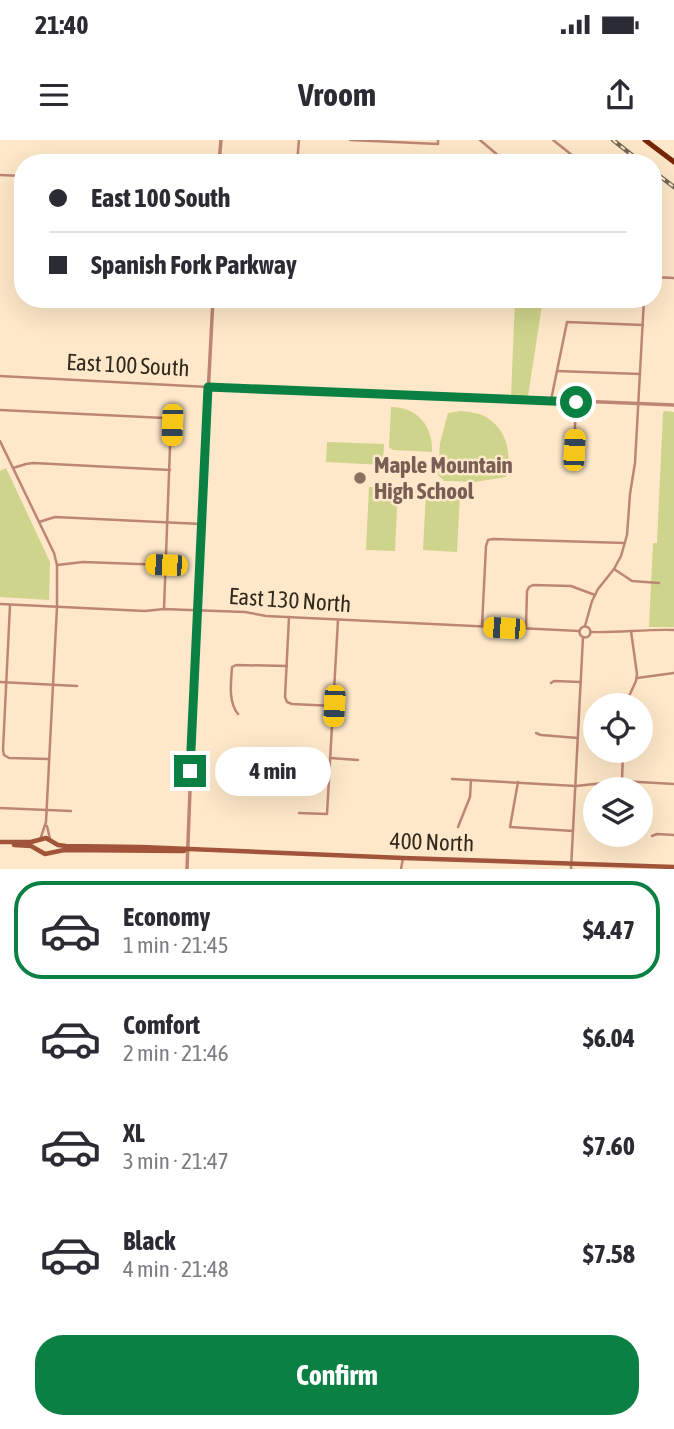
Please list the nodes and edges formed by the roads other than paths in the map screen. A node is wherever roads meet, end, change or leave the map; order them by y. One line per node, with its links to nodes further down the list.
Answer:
1 (350, 140): 5 (street)
2 (480, 140): 7 (street)
3 (552, 140): 8 (street)
4 (645, 140): 9 (highway)
5 (392, 141): 6 (street)
6 (438, 142)
7 (496, 154)
8 (570, 154)
9 (674, 162)
10 (212, 308): 16 (street)
11 (644, 308): 12 (street)
12 (643, 325): 13 (street); 14 (street)
13 (557, 371): 14 (street); 17 (street)
14 (640, 374): 19 (street)
15 (0, 376): 16 (street, East 100 South)
16 (208, 387): 17 (street, East 100 South); 28 (street)
17 (551, 400): 18 (street, East 100 South)
18 (576, 402): 19 (street, East 100 South); 23 (street)
19 (639, 405): 20 (street, East 100 South); 29 (street)
20 (674, 405)
21 (0, 410): 25 (street)
22 (0, 440): 24 (street)
23 (574, 450)
24 (13, 468): 25 (street); 26 (street)
25 (170, 470): 27 (street)
26 (38, 522): 27 (street); 30 (street)
27 (167, 522): 28 (street); 31 (street)
28 (201, 524): 39 (street)
29 (625, 543): 32 (street); 42 (street)
30 (57, 565): 31 (street); 37 (street)
31 (166, 565): 38 (street)
32 (614, 569): 33 (street); 34 (street)
33 (659, 583)
34 (595, 595): 43 (street); 44 (street)
35 (0, 604): 36 (street, East 130 North)
36 (10, 605): 37 (street, East 130 North); 54 (street)
37 (57, 607): 38 (street, East 130 North); 57 (street)
38 (164, 609): 39 (street, East 130 North)
39 (197, 611): 40 (street, East 130 North); 87 (street)
40 (289, 617): 41 (street, East 130 North); 50 (street)
41 (338, 620): 42 (street, East 130 North); 60 (street)
42 (482, 626): 44 (street, East 130 North)
43 (585, 626): 45 (street); 48 (street)
44 (526, 629): 45 (street, East 130 North)
45 (579, 631): 49 (street)
46 (631, 631): 47 (street); 48 (street); 52 (street)
47 (674, 631)
48 (590, 632): 49 (street)
49 (583, 638): 56 (street)
50 (287, 666): 60 (street); 61 (street)
51 (674, 673): 52 (street)
52 (636, 678): 59 (street)
53 (0, 682): 54 (street)
54 (6, 682): 57 (street); 65 (street)
55 (551, 682): 56 (street)
56 (581, 682): 63 (street)
57 (53, 685): 58 (street); 65 (street)
58 (77, 686)
59 (631, 693)
60 (334, 706): 64 (street)
61 (238, 714)
62 (536, 733): 63 (street)
63 (578, 738): 73 (street)
64 (330, 758): 66 (street); 77 (street)
65 (49, 759): 75 (street)
66 (358, 760)
67 (452, 779): 68 (street)
68 (471, 780): 69 (street); 79 (street)
69 (518, 782): 73 (street); 80 (street)
70 (653, 783): 71 (street)
71 (674, 784)
72 (583, 785): 73 (street)
73 (576, 786): 80 (street)
74 (0, 808): 75 (street)
75 (47, 810): 76 (street); 78 (street)
76 (71, 811)
77 (299, 813)
78 (46, 822): 83 (street); 84 (street)
79 (458, 827)
80 (573, 831): 92 (street)
81 (674, 835): 82 (street)
82 (653, 836)
83 (40, 840): 84 (main road); 85 (main road); 86 (main road)
84 (50, 840): 87 (main road, 400 North); 88 (main road)
85 (0, 842): 86 (main road)
86 (39, 850): 88 (main road); 89 (street)
87 (188, 850): 88 (main road, 400 North); 90 (main road, 400 North); 94 (street)
88 (49, 852): 91 (street)
89 (40, 858)
90 (402, 859): 92 (main road, 400 North); 95 (street)
91 (44, 860)
92 (571, 867): 93 (main road, 400 North)
93 (674, 867)
94 (187, 869)
95 (401, 869)

